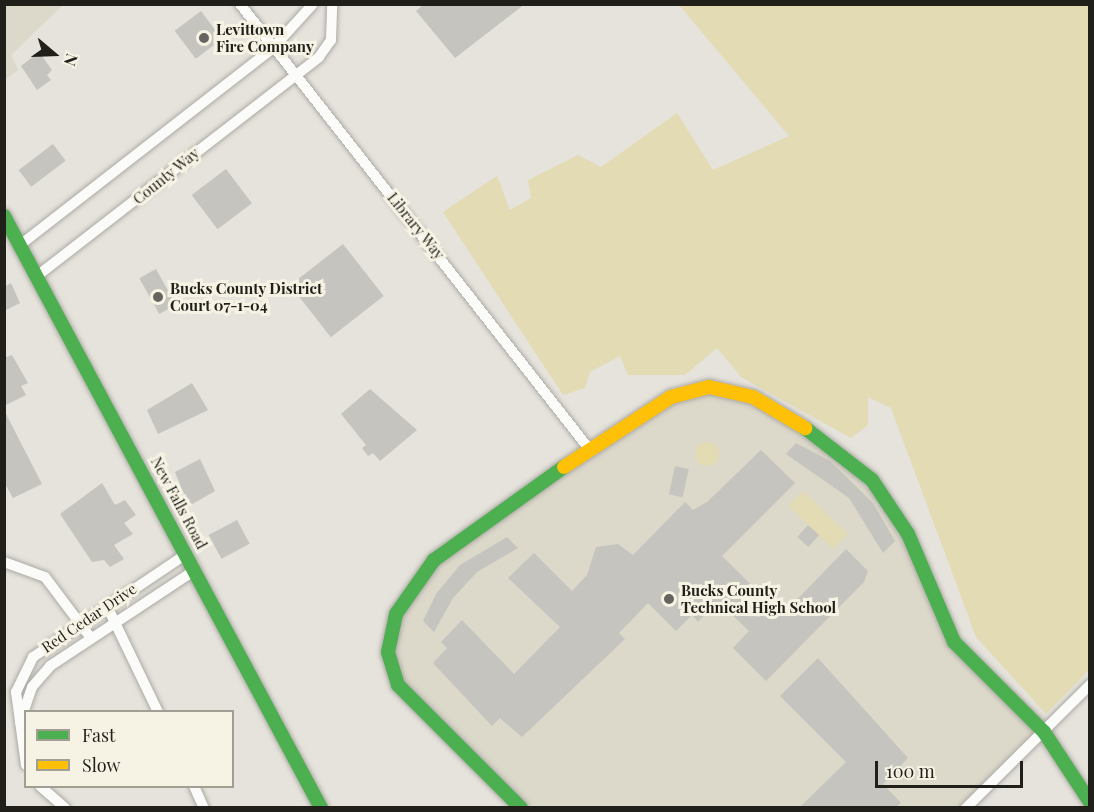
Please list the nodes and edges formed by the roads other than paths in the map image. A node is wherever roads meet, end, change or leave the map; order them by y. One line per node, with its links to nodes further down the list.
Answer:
1 (240, 4): 4 (street, Library Way)
2 (313, 4): 4 (street)
3 (332, 4): 5 (street, County Way)
4 (273, 48): 5 (street, Library Way); 7 (street)
5 (296, 77): 8 (street, County Way); 9 (street, Library Way)
6 (4, 216): 7 (street, New Falls Road)
7 (20, 244): 8 (street, New Falls Road)
8 (37, 276): 10 (street, New Falls Road)
9 (590, 450): 21 (street); 30 (street)
10 (186, 554): 12 (street, New Falls Road); 13 (street, Red Cedar Drive)
11 (4, 562): 14 (street)
12 (195, 570): 15 (street, Red Cedar Drive); 29 (street, New Falls Road)
13 (107, 606): 14 (street, Red Cedar Drive); 15 (street)
14 (82, 622): 16 (street); 22 (street, Red Cedar Drive)
15 (114, 623): 16 (street, Red Cedar Drive); 19 (street)
16 (91, 638): 18 (street, Red Cedar Drive)
17 (1089, 685): 21 (street)
18 (26, 710)
19 (158, 710)
20 (24, 718): 22 (street, Red Cedar Drive)
21 (1044, 732): 26 (street); 31 (street)
22 (19, 737): 23 (street, Red Cedar Drive)
23 (24, 757)
24 (42, 788): 27 (street)
25 (195, 788): 28 (street)
26 (1089, 802)
27 (65, 807)
28 (204, 807)
29 (321, 807)
30 (521, 807)
31 (966, 807)

